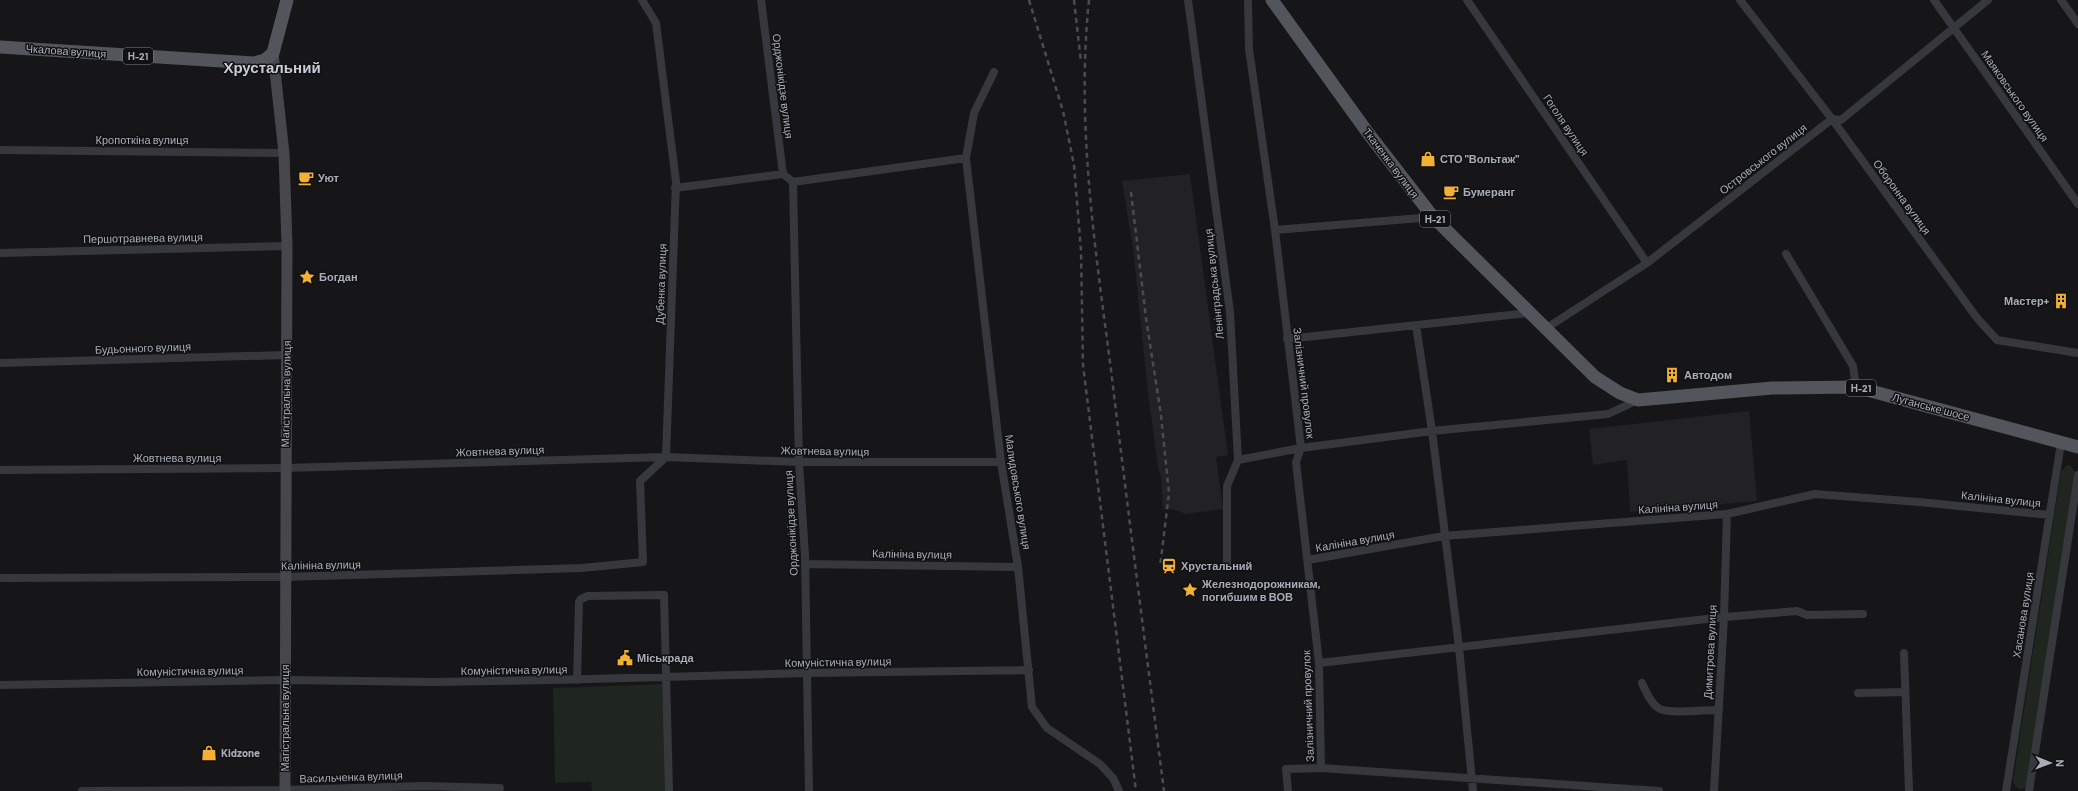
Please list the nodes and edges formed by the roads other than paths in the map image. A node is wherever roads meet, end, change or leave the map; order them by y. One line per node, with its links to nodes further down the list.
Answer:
1 (288, 0): 15 (main road, Магістральна вулиця)
2 (642, 0): 23 (street, Дубенка вулиця)
3 (761, 0): 21 (street, Орджонікідзе вулиця)
4 (1188, 0): 45 (street, Ленінградська вулиця)
5 (1248, 0): 26 (street, Залізничний провулок)
6 (1272, 0): 25 (main road, Ткаченка вулиця / Н-21)
7 (1467, 0): 30 (street, Гоголя вулиця)
8 (1740, 0): 17 (street, Оборонна вулиця)
9 (1934, 0): 13 (street, Маяковського вулиця)
10 (1988, 0): 13 (street, Островського вулиця)
11 (2061, 0): 12 (street)
12 (2078, 24)
13 (1953, 27): 17 (street, Островського вулиця); 24 (street, Маяковського вулиця)
14 (0, 47): 15 (main road, Чкалова вулиця / Н-21)
15 (273, 53): 19 (street, Магістральна вулиця)
16 (994, 72): 20 (street, Малидовського вулиця)
17 (1832, 119): 30 (street, Островського вулиця); 35 (street, Оборонна вулиця)
18 (0, 150): 19 (street, Кропоткіна вулиця)
19 (284, 153): 27 (street, Магістральна вулиця)
20 (966, 158): 22 (street); 47 (street, Малидовського вулиця)
21 (783, 174): 22 (street); 23 (street)
22 (793, 182): 46 (street, Орджонікідзе вулиця)
23 (675, 188): 44 (street, Дубенка вулиця)
24 (2078, 204)
25 (1433, 217): 26 (street); 31 (main road, Ткаченка вулиця / Н-21)
26 (1275, 230): 34 (street, Залізничний провулок)
27 (287, 246): 28 (street, Першотравнева вулиця); 36 (street, Магістральна вулиця)
28 (0, 253)
29 (1786, 254): 38 (street)
30 (1647, 263): 33 (street, Островського вулиця)
31 (1528, 313): 32 (street); 33 (main road, Ткаченка вулиця / Н-21)
32 (1416, 325): 34 (street); 40 (street)
33 (1545, 329): 39 (main road, Ткаченка вулиця / Н-21)
34 (1287, 339): 43 (street, Залізничний провулок)
35 (2078, 353)
36 (287, 354): 37 (street, Будьонного вулиця); 48 (street, Магістральна вулиця)
37 (0, 363)
38 (1856, 387): 39 (main road, Луганське шосе / Н-21); 41 (main road, Луганське шосе / Н-21)
39 (1638, 400): 40 (street)
40 (1432, 431): 43 (street); 53 (street)
41 (2061, 443): 42 (main road, Луганське шосе / Н-21); 52 (street, Хасанова вулиця)
42 (2078, 447)
43 (1301, 448): 45 (street); 54 (street, Залізничний провулок)
44 (666, 457): 46 (street, Жовтнева вулиця); 48 (street, Жовтнева вулиця); 58 (street, Калініна вулиця)
45 (1238, 460): 56 (street, Ленінградська вулиця)
46 (798, 462): 47 (street, Жовтнева вулиця); 55 (street, Орджонікідзе вулиця)
47 (1001, 462): 57 (street, Малидовського вулиця)
48 (286, 468): 49 (street, Жовтнева вулиця); 58 (street, Магістральна вулиця)
49 (0, 470)
50 (2078, 475): 89 (street)
51 (1727, 514): 52 (street, Калініна вулиця); 53 (street, Калініна вулиця); 61 (street, Димитрова вулиця)
52 (2050, 515): 88 (street, Хасанова вулиця)
53 (1444, 536): 54 (street, Калініна вулиця); 62 (street)
54 (1308, 560): 64 (street, Залізничний провулок)
55 (805, 564): 57 (street, Калініна вулиця); 66 (street, Орджонікідзе вулиця)
56 (1227, 566)
57 (1018, 567): 65 (street, Малидовського вулиця)
58 (285, 577): 59 (street, Калініна вулиця); 68 (street, Магістральна вулиця)
59 (0, 578)
60 (1863, 614): 61 (street)
61 (1724, 617): 62 (street); 74 (street, Димитрова вулиця)
62 (1459, 647): 64 (street); 76 (street)
63 (1904, 653): 72 (street)
64 (1319, 663): 75 (street, Залізничний провулок)
65 (1029, 670): 66 (street, Комуністична вулиця); 82 (street, Малидовського вулиця)
66 (807, 673): 67 (street, Комуністична вулиця); 81 (street, Орджонікідзе вулиця)
67 (668, 678): 69 (street, Комуністична вулиця); 69 (street); 80 (street)
68 (285, 680): 69 (street, Комуністична вулиця); 71 (street, Комуністична вулиця); 79 (street, Магістральна вулиця)
69 (577, 680)
70 (1642, 684): 74 (street)
71 (0, 685)
72 (1905, 692): 73 (street); 87 (street)
73 (1858, 693)
74 (1718, 710): 86 (street, Димитрова вулиця)
75 (1321, 768): 76 (street); 83 (street)
76 (1472, 777): 84 (street); 85 (street)
77 (500, 788): 79 (street, Васильченка вулиця)
78 (82, 791): 79 (street, Васильченка вулиця)
79 (285, 791)
80 (669, 791)
81 (809, 791)
82 (1119, 791)
83 (1288, 791)
84 (1473, 791)
85 (1659, 791)
86 (1714, 791)
87 (1909, 791)
88 (2006, 791)
89 (2029, 791)

